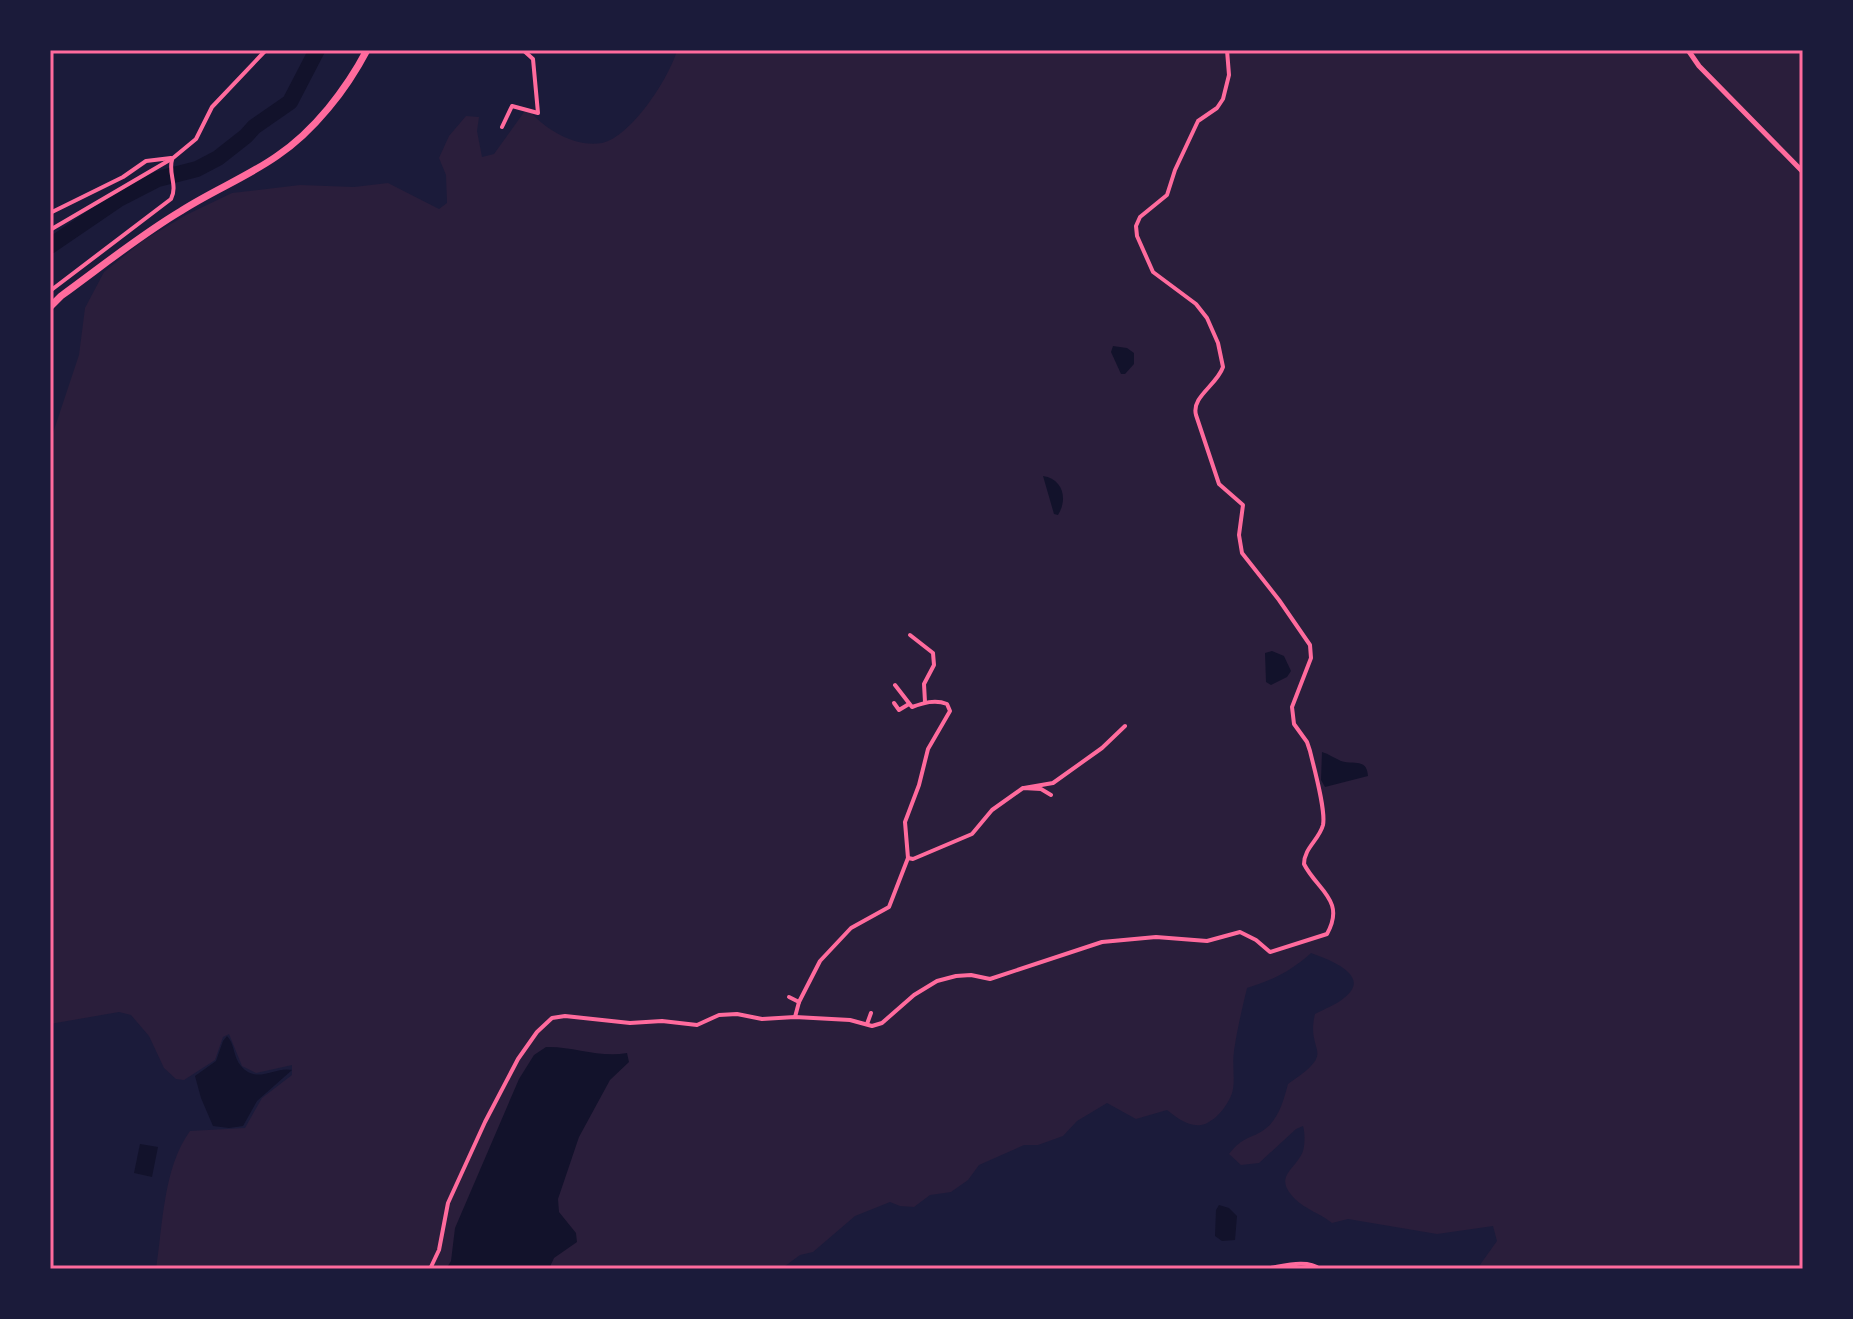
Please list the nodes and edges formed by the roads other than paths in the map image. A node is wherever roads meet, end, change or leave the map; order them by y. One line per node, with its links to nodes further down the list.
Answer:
1 (266, 50): 7 (street)
2 (367, 50): 12 (highway)
3 (523, 50): 6 (street)
4 (1227, 50): 27 (street)
5 (1688, 50): 8 (street)
6 (502, 127)
7 (173, 158): 9 (street); 10 (street); 11 (street)
8 (1803, 172)
9 (50, 213)
10 (50, 230)
11 (50, 291)
12 (50, 307)
13 (910, 635): 16 (street)
14 (895, 685): 18 (street)
15 (921, 690): 16 (street)
16 (924, 702): 18 (street); 22 (street)
17 (894, 703): 18 (street)
18 (909, 704)
19 (1125, 726): 20 (street)
20 (1023, 788): 21 (street); 22 (street)
21 (1051, 795)
22 (908, 858): 24 (street)
23 (789, 997): 24 (street)
24 (799, 1002): 26 (street)
25 (871, 1013): 27 (street)
26 (795, 1017): 27 (street); 28 (street)
27 (867, 1024)
28 (430, 1269)
29 (1264, 1269): 30 (street)
30 (1320, 1269)

